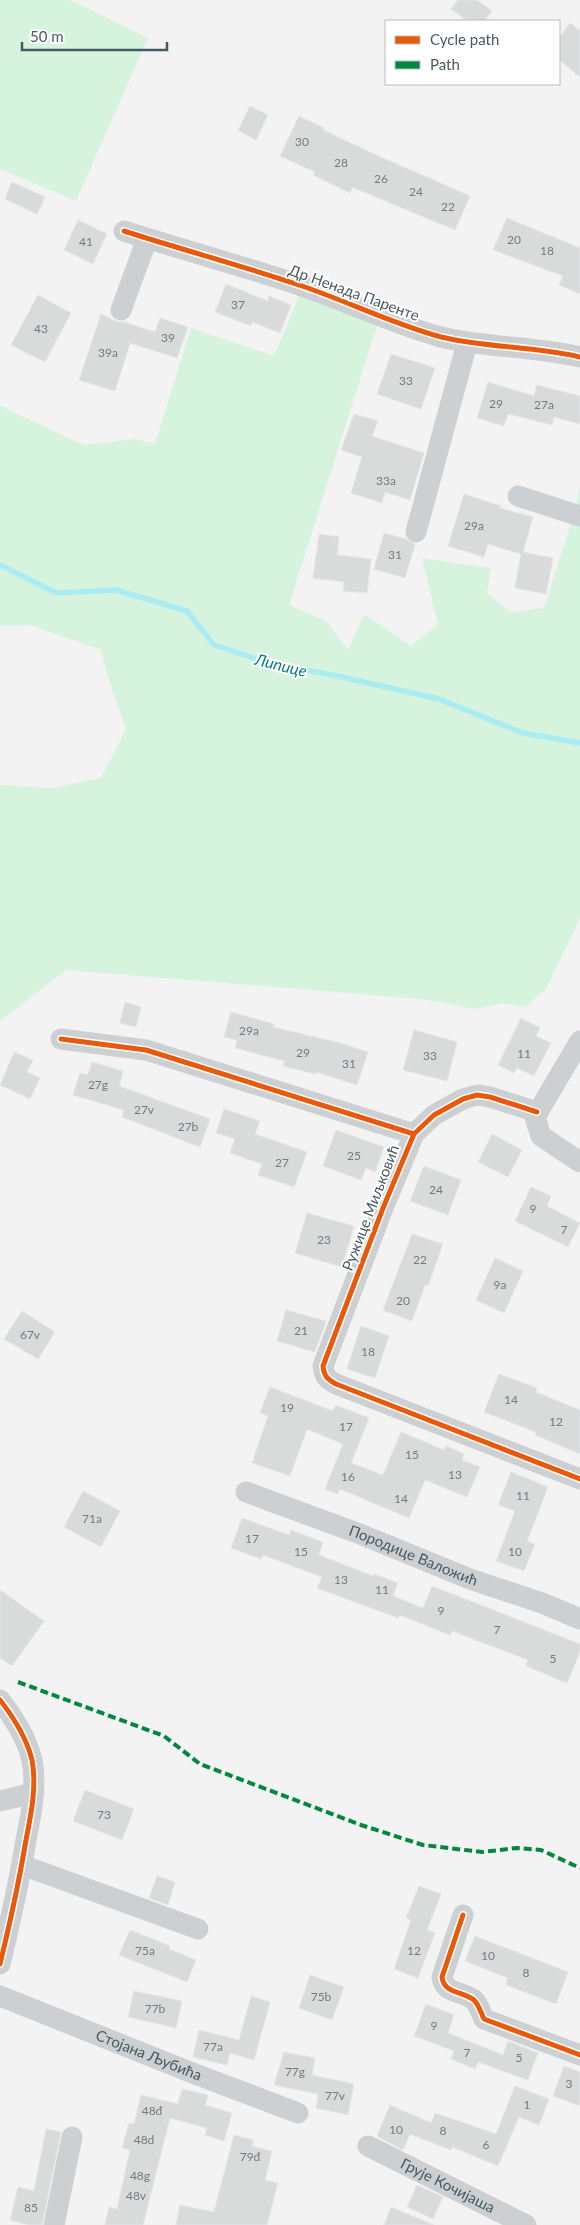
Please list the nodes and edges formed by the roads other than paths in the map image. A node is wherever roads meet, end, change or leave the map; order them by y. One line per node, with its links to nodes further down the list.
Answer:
1 (124, 231): 2 (street, Др Ненада Паренте)
2 (147, 239): 3 (street); 4 (street, Др Ненада Паренте)
3 (121, 310)
4 (467, 343): 5 (street, Др Ненада Паренте); 8 (street)
5 (580, 357)
6 (518, 496): 7 (street)
7 (580, 516)
8 (416, 532)
9 (61, 1039): 12 (street, Ружице Миљковић)
10 (580, 1041): 11 (street)
11 (537, 1112): 12 (street); 13 (street)
12 (414, 1134): 14 (street, Ружице Миљковић)
13 (580, 1162)
14 (580, 1479)
15 (246, 1492): 16 (street, Породице Валожић)
16 (580, 1619)
17 (0, 1700): 18 (street)
18 (33, 1793): 19 (street); 20 (street)
19 (0, 1801)
20 (14, 1880): 22 (street); 23 (street)
21 (463, 1915): 25 (street)
22 (198, 1929)
23 (0, 1964)
24 (0, 1996): 26 (street, Стојана Љубића)
25 (580, 2054)
26 (298, 2113)
27 (72, 2137): 29 (street)
28 (368, 2146): 30 (street, Грује Кочијаша)
29 (54, 2225)
30 (526, 2225)

